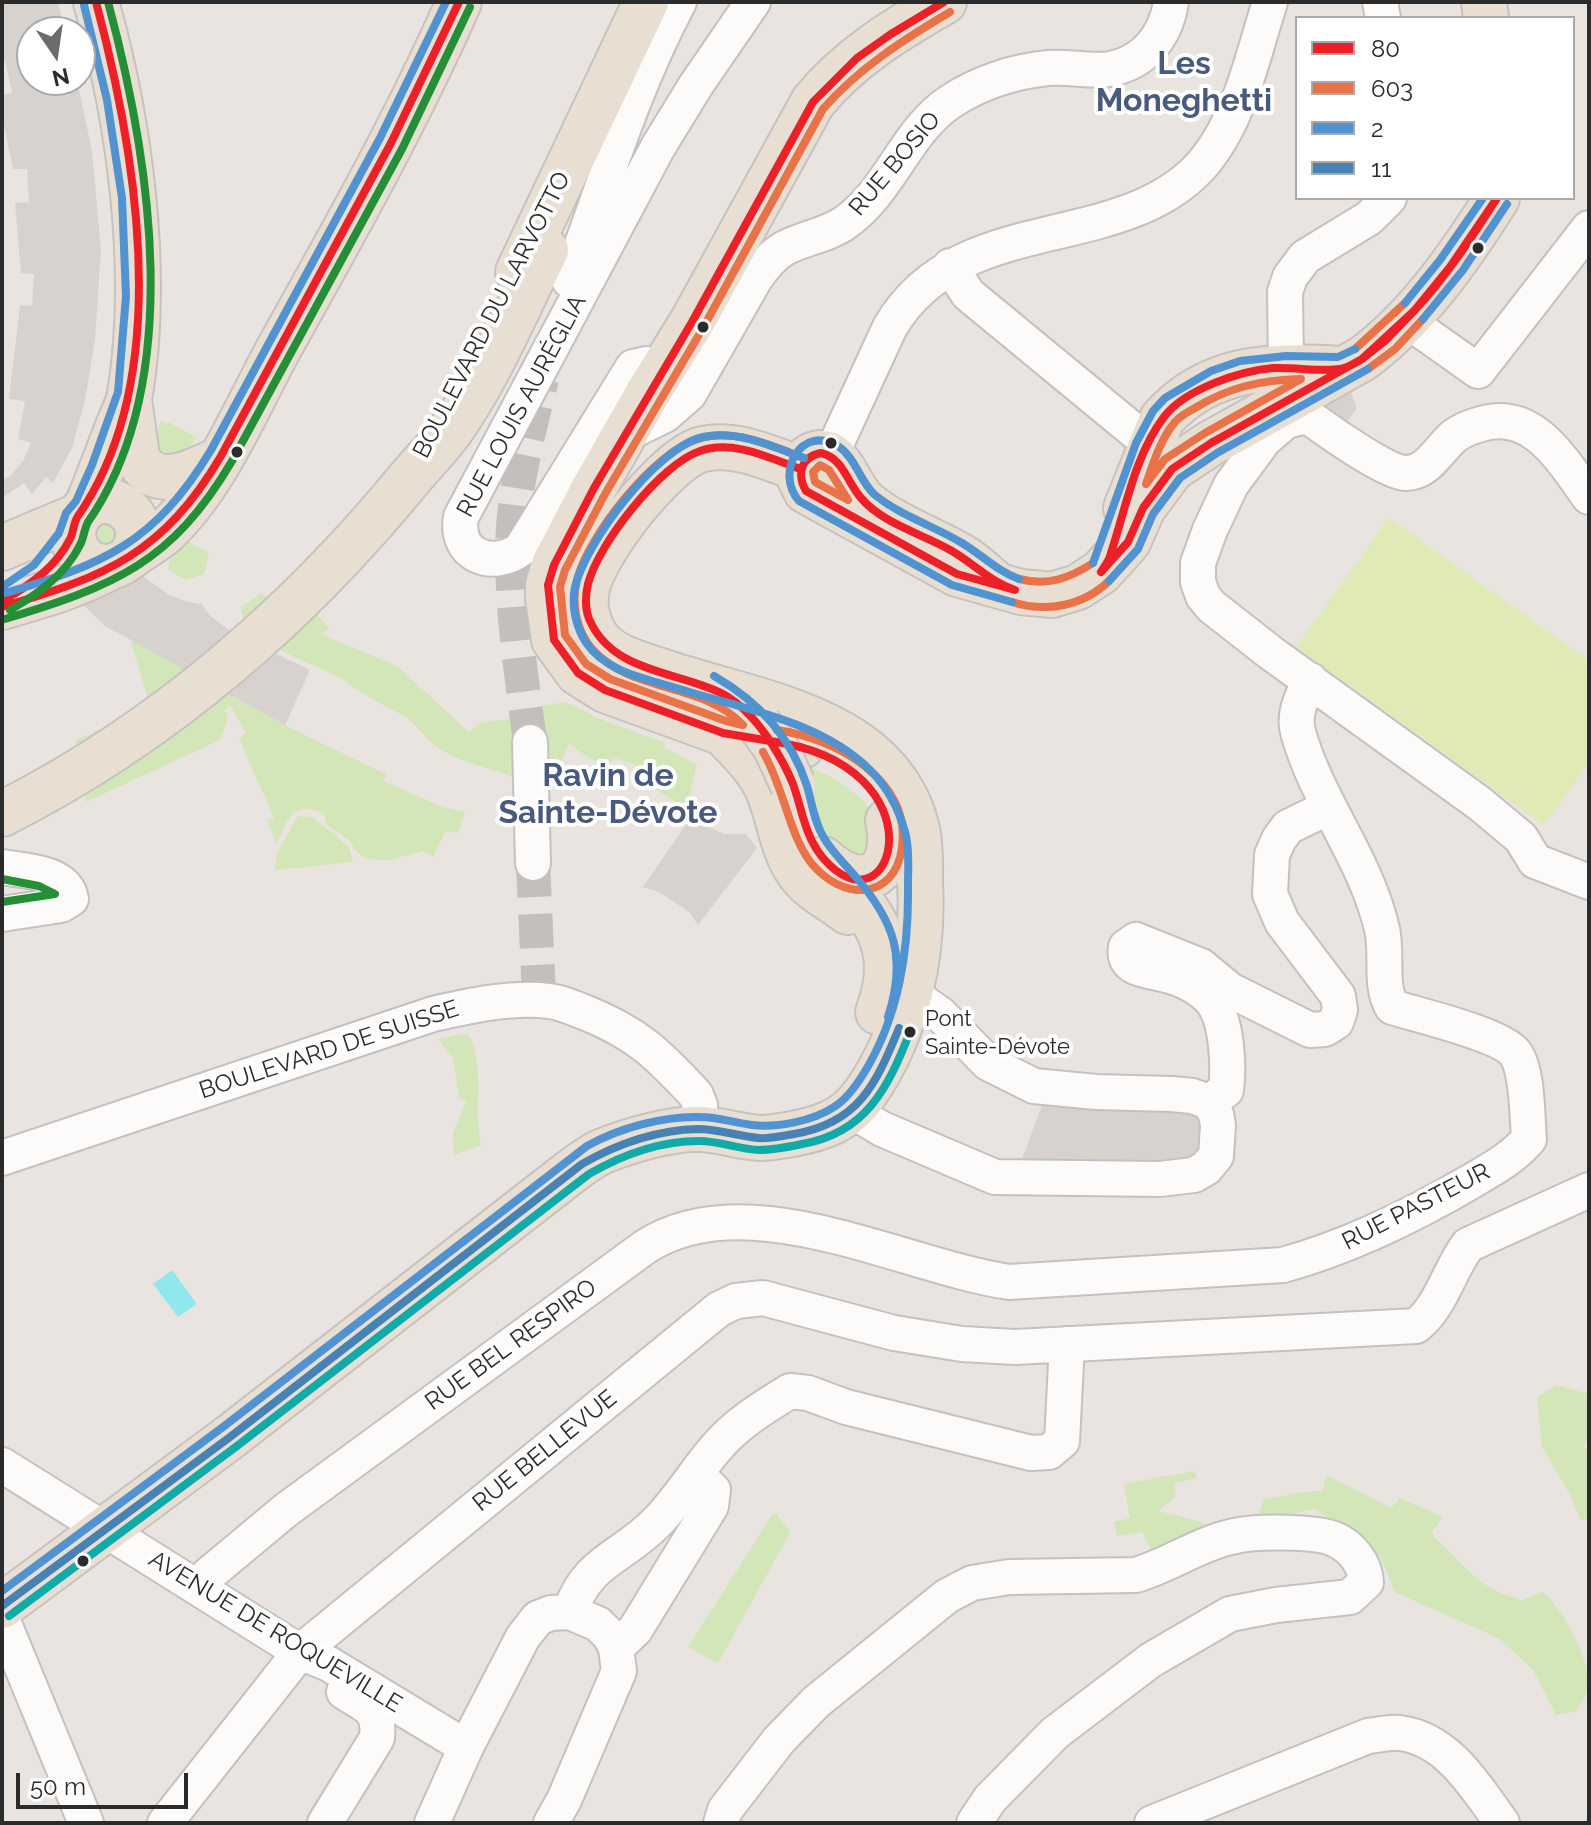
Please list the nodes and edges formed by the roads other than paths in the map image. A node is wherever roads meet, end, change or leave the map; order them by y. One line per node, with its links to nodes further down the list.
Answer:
1 (96, 2): 19 (main road)
2 (459, 2): 24 (main road)
3 (646, 2): 10 (main road, BOULEVARD DU LARVOTTO)
4 (661, 2): 10 (main road, BOULEVARD DU LARVOTTO)
5 (679, 2): 15 (street)
6 (753, 2): 17 (street, RUE LOUIS AURÉGLIA)
7 (944, 2): 17 (main road)
8 (1171, 2): 21 (street, RUE BOSIO)
9 (1270, 2): 14 (street)
10 (596, 122): 15 (street); 26 (main road, BOULEVARD DU LARVOTTO)
11 (1387, 200): 20 (street)
12 (1496, 200): 16 (main road)
13 (1589, 228): 16 (street)
14 (950, 266): 23 (street); 25 (street)
15 (559, 273): 26 (main road, BOULEVARD DU LARVOTTO)
16 (1406, 320): 20 (main road)
17 (664, 367): 21 (main road)
18 (1190, 396): 20 (main road); 22 (main road); 23 (main road)
19 (129, 397): 24 (main road); 28 (main road)
20 (1283, 407): 22 (main road); 27 (street); 32 (street)
21 (624, 435): 34 (main road)
22 (1211, 443): 30 (main road)
23 (1150, 444): 30 (main road)
24 (218, 460): 28 (main road)
25 (823, 474): 30 (main road); 33 (main road)
26 (411, 476): 37 (main road)
27 (1589, 497)
28 (89, 541): 29 (main road); 31 (main road)
29 (2, 549)
30 (1110, 560)
31 (2, 604)
32 (1310, 680): 36 (street); 42 (street)
33 (710, 688): 34 (main road); 43 (main road)
34 (741, 728): 38 (main road); 39 (main road, bridge); 47 (main road)
35 (530, 742): 40 (street)
36 (1329, 807): 48 (street); 54 (street, RUE PASTEUR)
37 (2, 814)
38 (888, 821): 39 (main road); 43 (main road)
39 (824, 858): 45 (main road)
40 (533, 863)
41 (2, 867): 44 (street)
42 (1587, 879)
43 (920, 884): 46 (main road)
44 (2, 914)
45 (878, 925): 46 (main road); 47 (main road)
46 (921, 927): 47 (main road)
47 (899, 981): 48 (street); 49 (main road); 51 (main road)
48 (1209, 1102): 49 (street)
49 (852, 1111): 51 (main road)
50 (701, 1129): 51 (main road); 52 (street, BOULEVARD DE SUISSE); 58 (main road)
51 (796, 1133)
52 (2, 1158)
53 (1589, 1190): 55 (street, RUE BELLEVUE)
54 (868, 1243): 59 (street, RUE BEL RESPIRO)
55 (1067, 1344): 57 (street); 63 (street, RUE BELLEVUE)
56 (2, 1465): 58 (street, AVENUE DE ROQUEVILLE)
57 (696, 1474): 61 (street); 64 (street)
58 (106, 1530): 59 (street, AVENUE DE ROQUEVILLE); 60 (main road)
59 (200, 1587): 63 (street, AVENUE DE ROQUEVILLE)
60 (2, 1606)
61 (554, 1615): 64 (street); 65 (street)
62 (2, 1619): 66 (street)
63 (300, 1652): 65 (street, AVENUE DE ROQUEVILLE); 67 (street, RUE BELLEVUE); 68 (street)
64 (618, 1659): 70 (street)
65 (466, 1747): 69 (street)
66 (86, 1823)
67 (165, 1823)
68 (325, 1823)
69 (432, 1823)
70 (551, 1823)
71 (721, 1823): 72 (street)
72 (974, 1823)
73 (1152, 1823): 74 (street)
74 (1502, 1823)

